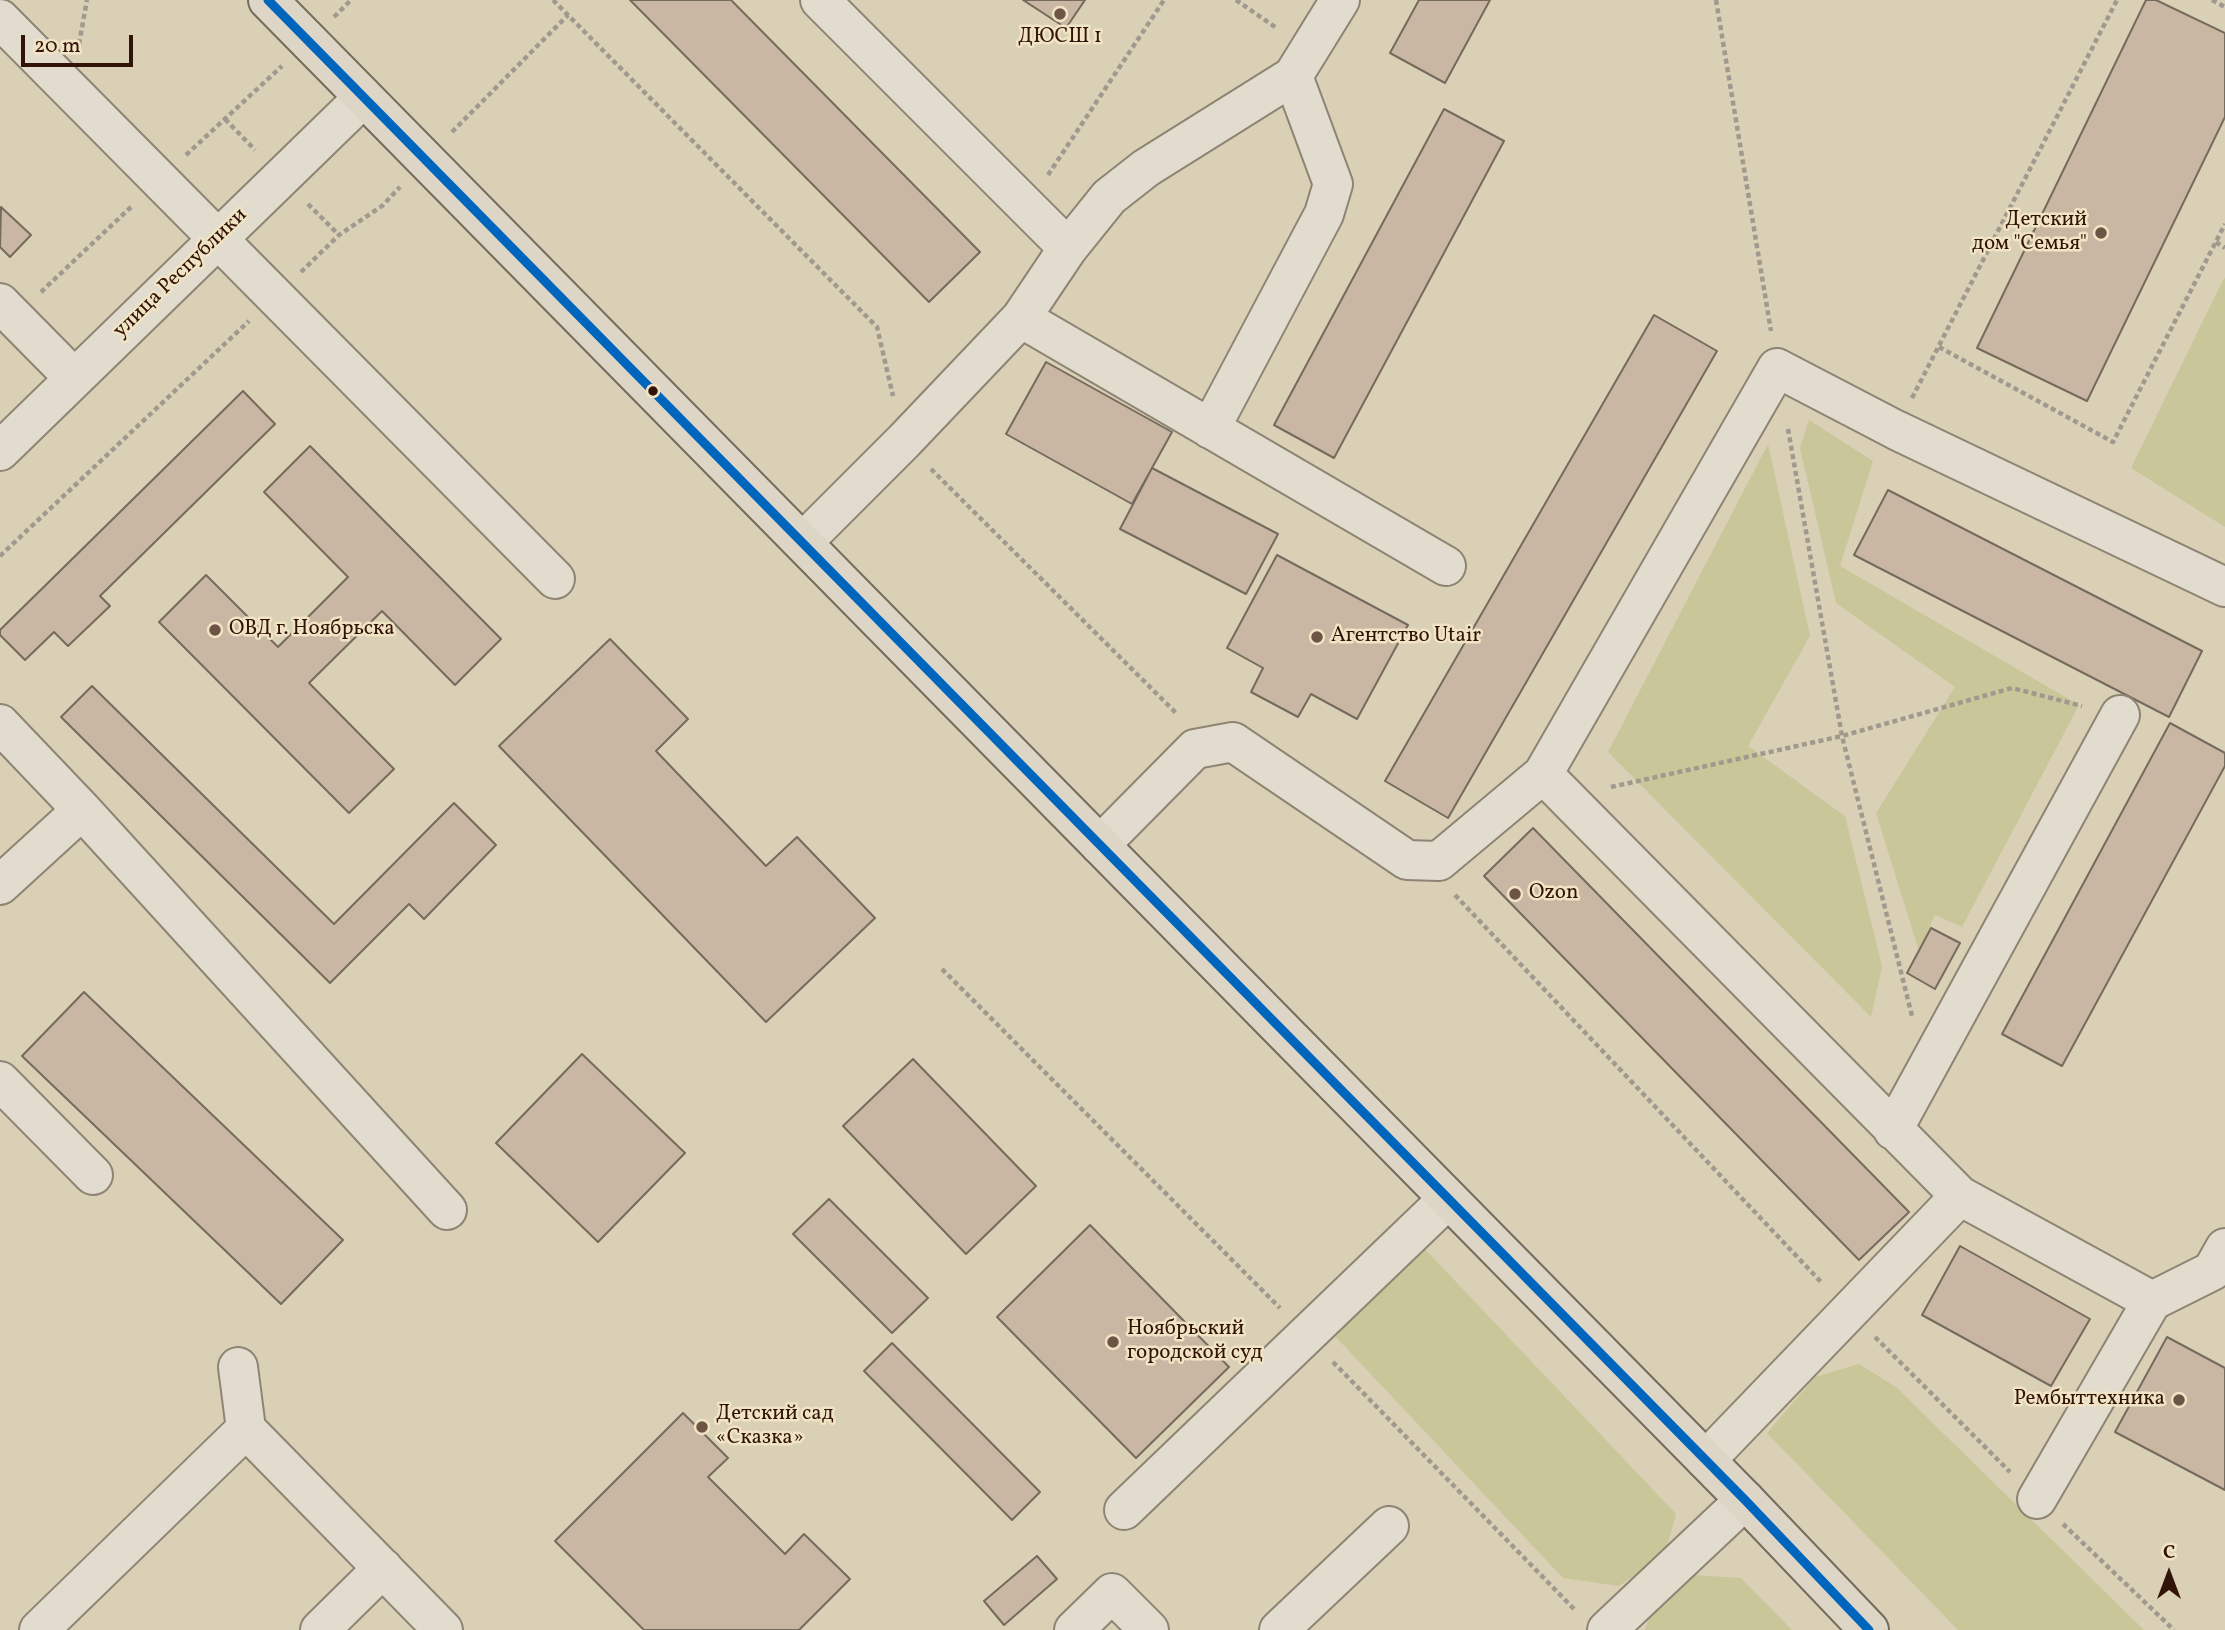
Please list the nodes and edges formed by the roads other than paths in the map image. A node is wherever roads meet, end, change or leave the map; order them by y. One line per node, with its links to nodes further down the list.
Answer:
1 (268, 0): 6 (main road)
2 (820, 0): 8 (street)
3 (1339, 0): 5 (street)
4 (0, 19): 7 (street)
5 (1301, 63): 8 (street); 12 (street)
6 (363, 98): 7 (street, улица Республики); 14 (main road)
7 (217, 239): 11 (street, улица Республики); 16 (street)
8 (1068, 248): 10 (street)
9 (7, 310): 11 (street)
10 (1021, 318): 12 (street); 14 (street)
11 (74, 378): 13 (street, улица Республики)
12 (1210, 429): 15 (street)
13 (0, 451)
14 (803, 542): 22 (main road)
15 (1446, 566)
16 (555, 579)
17 (2225, 587): 20 (street)
18 (2120, 715): 25 (street)
19 (0, 724): 21 (street)
20 (1555, 785): 22 (street); 25 (street)
21 (82, 810): 23 (street); 29 (street)
22 (1100, 845): 28 (main road)
23 (0, 885)
24 (0, 1082): 26 (street)
25 (1893, 1130): 27 (street)
26 (93, 1175)
27 (1960, 1196): 31 (street); 34 (street)
28 (1448, 1199): 34 (main road); 37 (street)
29 (447, 1210)
30 (2225, 1248): 31 (street)
31 (2152, 1301): 35 (street)
32 (238, 1367): 33 (street)
33 (246, 1429): 39 (street); 41 (street)
34 (1706, 1460): 36 (main road)
35 (2037, 1499)
36 (1745, 1500): 40 (street); 47 (main road)
37 (1124, 1510)
38 (1389, 1526): 46 (street)
39 (383, 1568): 42 (street); 43 (street)
40 (1596, 1625)
41 (39, 1630)
42 (320, 1630)
43 (443, 1630)
44 (1074, 1630): 45 (street)
45 (1149, 1630)
46 (1279, 1630)
47 (1869, 1630)

